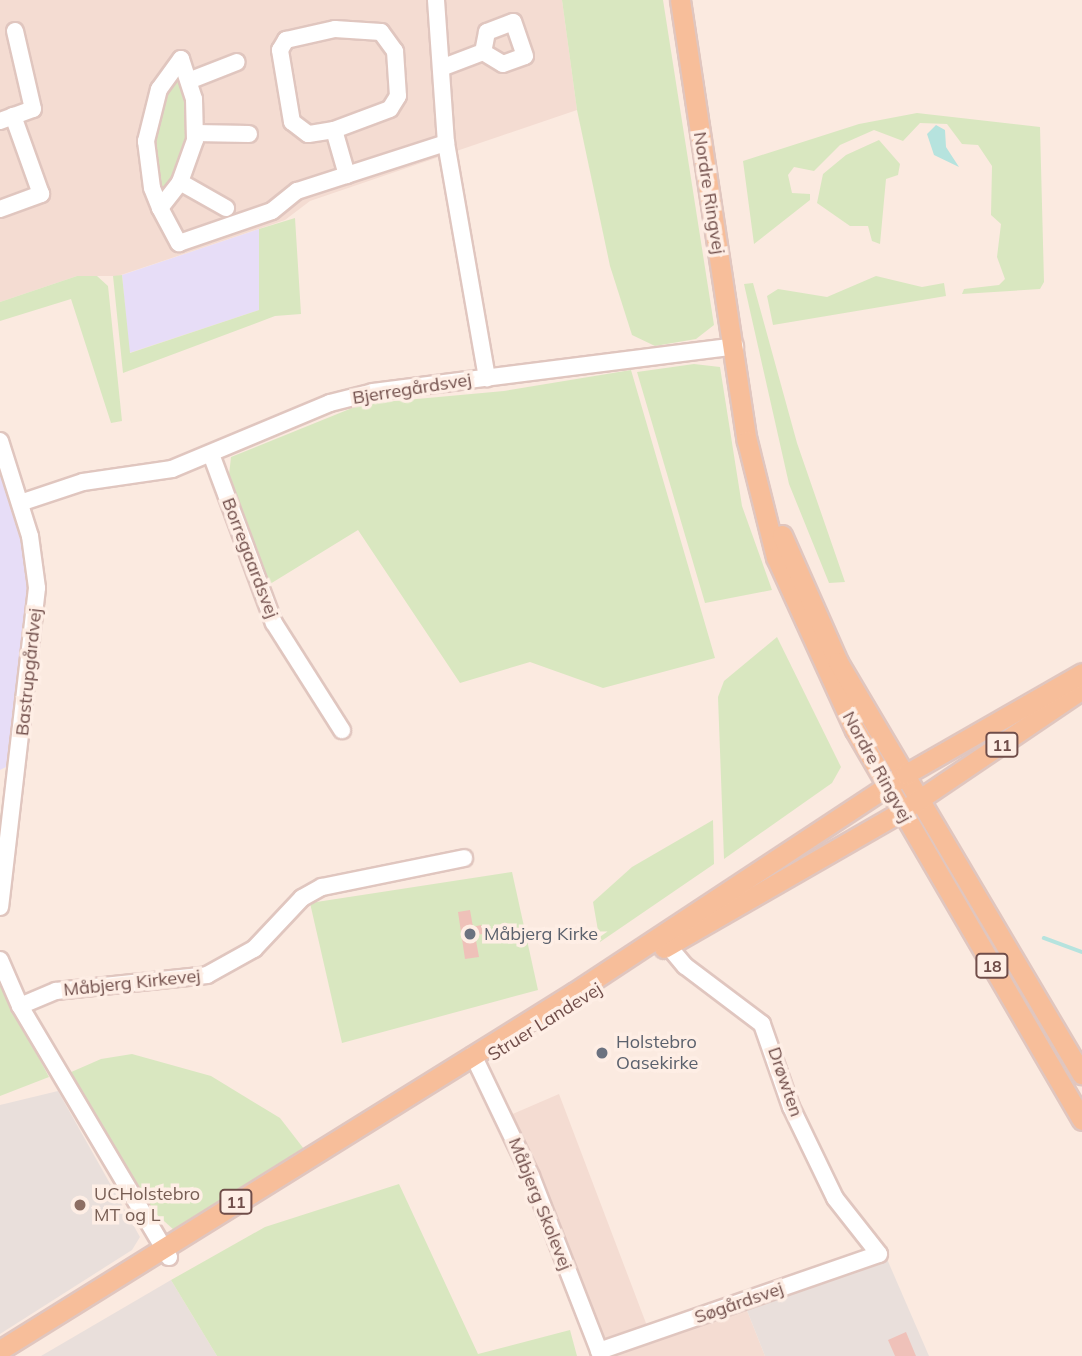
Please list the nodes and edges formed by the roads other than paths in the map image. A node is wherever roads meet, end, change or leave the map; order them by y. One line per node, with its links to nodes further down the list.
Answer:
1 (436, 0): 6 (street)
2 (680, 0): 18 (main road, Nordre Ringvej)
3 (15, 31): 8 (street)
4 (483, 52): 6 (street)
5 (237, 62): 7 (street)
6 (441, 68): 12 (street)
7 (191, 80): 10 (street); 15 (street)
8 (7, 118): 17 (street)
9 (334, 130): 9 (street); 13 (street)
10 (195, 133): 11 (street); 14 (street)
11 (249, 134)
12 (446, 143): 13 (street); 19 (street)
13 (348, 175): 15 (street)
14 (180, 182): 15 (street); 16 (street)
15 (160, 208)
16 (226, 208)
17 (0, 209)
18 (735, 346): 19 (street, Bjerregårdsvej); 20 (main road, Nordre Ringvej)
19 (487, 377): 22 (street, Bjerregårdsvej)
20 (741, 385): 27 (main road, Nordre Ringvej); 27 (main road, Nordre Ringvej)
21 (0, 441): 23 (street, Bastrupgårdvej)
22 (211, 454): 23 (street, Bjerregårdsvej); 26 (street, Borregaardsvej)
23 (20, 503): 29 (street, Bastrupgårdvej)
24 (1082, 673): 27 (main road, Struer Landevej / 11)
25 (1082, 689): 27 (main road, Struer Landevej / 11)
26 (342, 730)
27 (907, 796): 30 (main road, Struer Landevej / 11); 30 (main road, Struer Landevej / 11); 34 (main road, Nordre Ringvej / 18); 35 (main road, Nordre Ringvej / 18)
28 (464, 858): 32 (street, Måbjerg Kirkevej)
29 (0, 907)
30 (664, 942): 33 (main road, Struer Landevej / 11); 37 (street, Drøwten)
31 (0, 960): 32 (street)
32 (20, 1006): 36 (street)
33 (475, 1059): 36 (main road, Struer Landevej / 11); 39 (street, Måbjerg Skolevej)
34 (1082, 1074)
35 (1082, 1120)
36 (166, 1252): 38 (main road, Struer Landevej / 11); 40 (main road, Struer Landevej / 11)
37 (879, 1254): 39 (street, Søgårdsvej)
38 (0, 1350)
39 (600, 1353)
40 (8, 1356)

